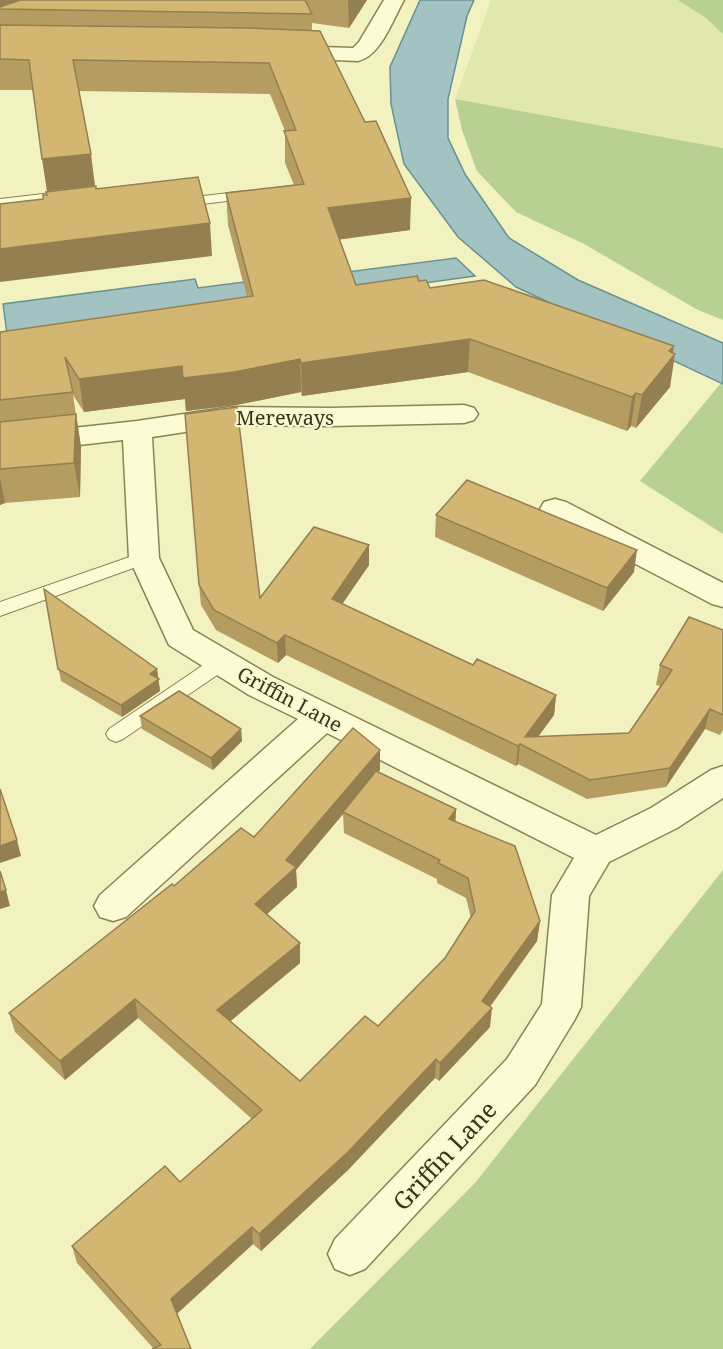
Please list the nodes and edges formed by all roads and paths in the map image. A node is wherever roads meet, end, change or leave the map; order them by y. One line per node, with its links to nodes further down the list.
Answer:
1 (394, 0): 2 (street)
2 (262, 51)
3 (79, 193): 5 (lane)
4 (246, 195): 6 (lane)
5 (0, 203)
6 (163, 205)
7 (464, 414): 8 (street, Mereways)
8 (137, 430): 9 (street, Mereways); 11 (street, Griffin Lane)
9 (0, 445)
10 (555, 508): 12 (street)
11 (144, 558): 13 (lane); 14 (street, Griffin Lane)
12 (723, 596)
13 (0, 609)
14 (222, 662): 15 (street, Griffin Lane); 16 (lane)
15 (324, 716): 18 (street, Griffin Lane); 19 (street)
16 (116, 734)
17 (723, 780): 18 (street)
18 (596, 852): 20 (street, Griffin Lane)
19 (113, 906)
20 (350, 1254)

